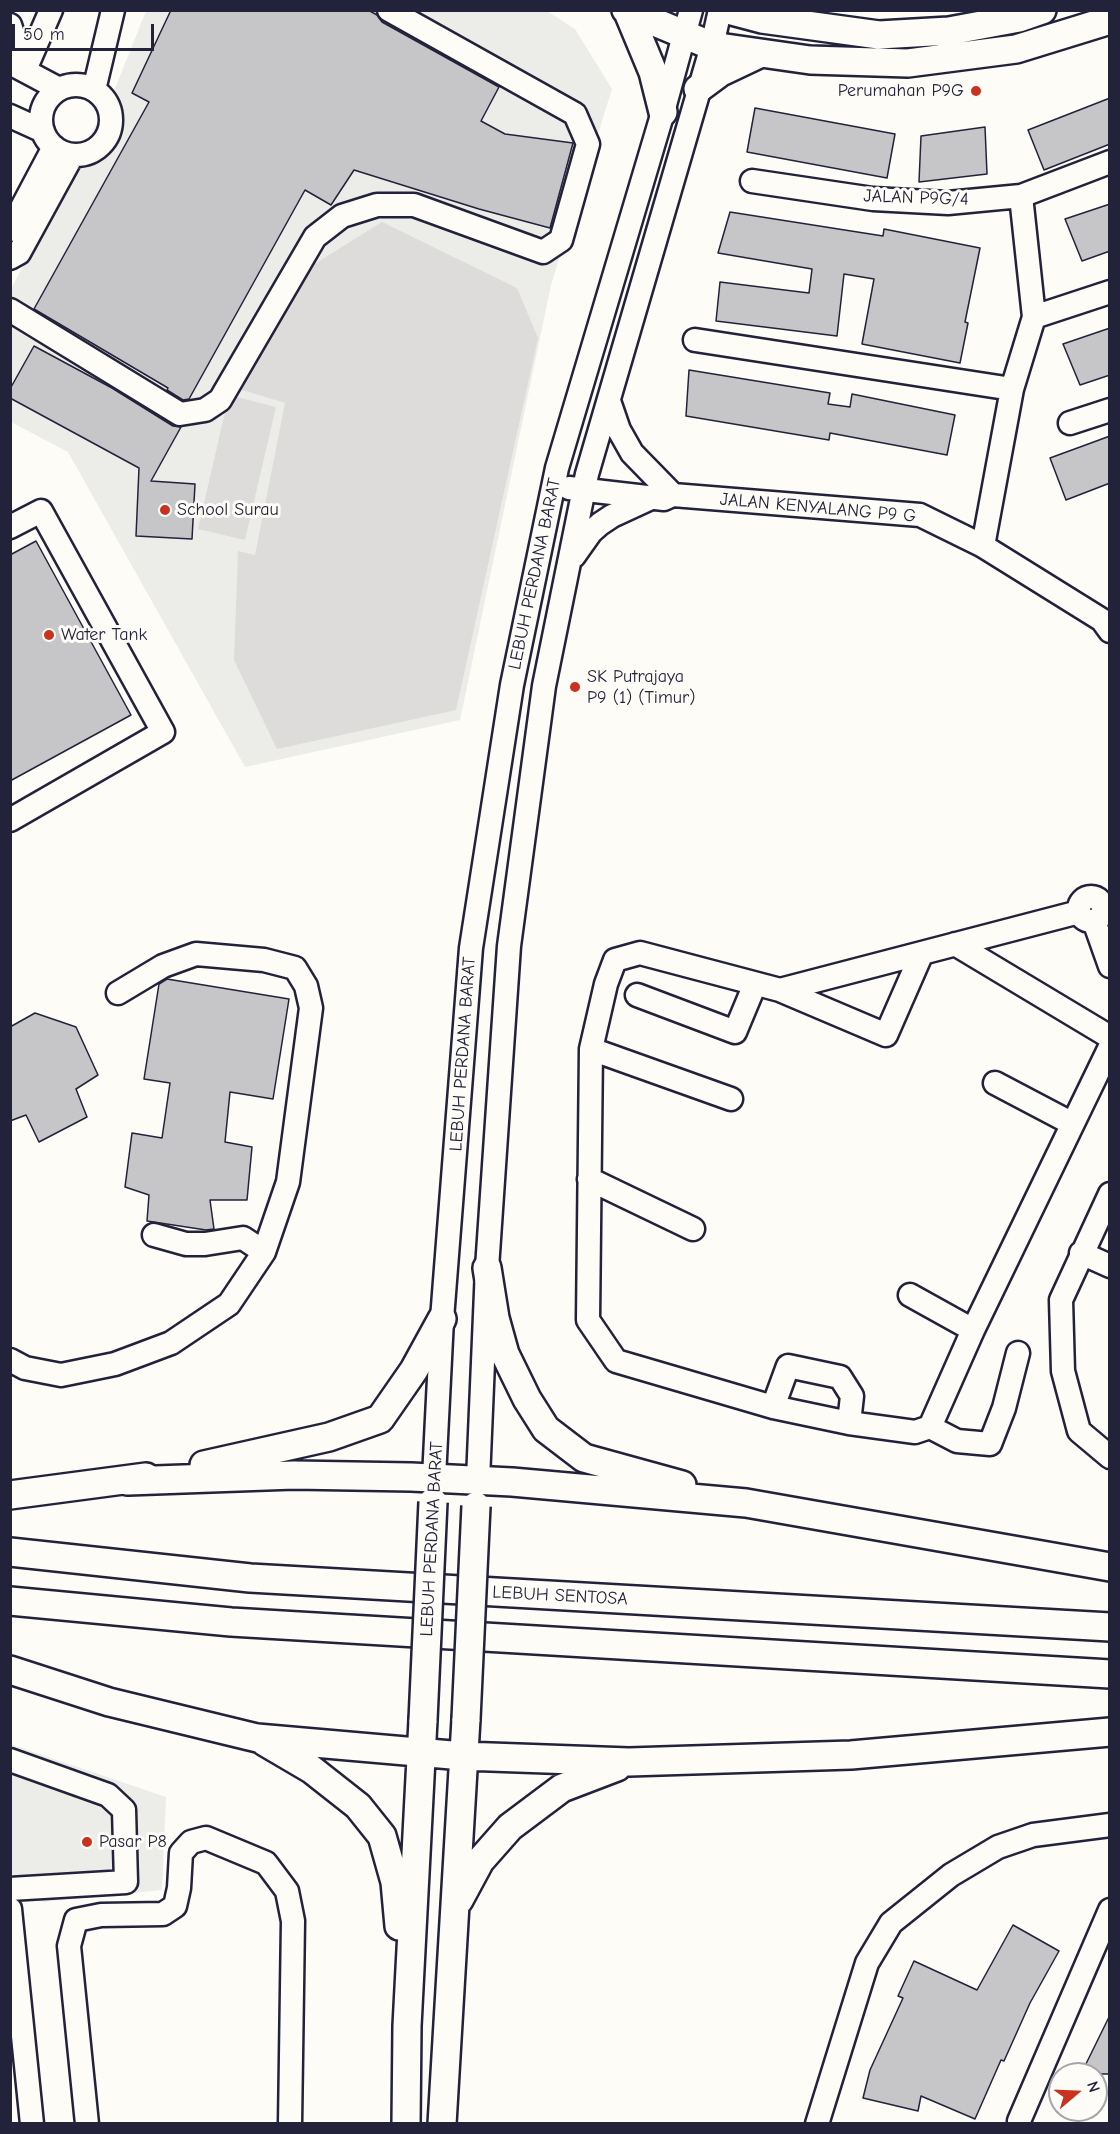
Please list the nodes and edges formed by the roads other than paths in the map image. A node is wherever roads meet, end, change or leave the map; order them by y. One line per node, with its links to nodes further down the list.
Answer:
1 (51, 10): 14 (street)
2 (113, 10): 17 (street)
3 (389, 10): 27 (street)
4 (720, 10): 12 (street, LEBUH PERDANA BARAT)
5 (728, 10): 8 (main road)
6 (1042, 10): 8 (main road)
7 (627, 11): 10 (main road); 18 (main road)
8 (759, 15)
9 (1110, 20): 13 (main road)
10 (687, 23): 12 (main road); 18 (street, LEBUH PERDANA BARAT)
11 (10, 25): 14 (street)
12 (712, 45): 13 (main road); 16 (street, LEBUH PERDANA BARAT)
13 (759, 54): 16 (main road)
14 (18, 67): 15 (street)
15 (59, 89): 17 (street); 20 (street)
16 (698, 89): 31 (street, LEBUH PERDANA BARAT)
17 (94, 90): 20 (street)
18 (663, 112): 34 (street, LEBUH PERDANA BARAT)
19 (10, 116): 20 (street)
20 (56, 145): 24 (street); 25 (street)
21 (1110, 162): 23 (street, JALAN P9G/4)
22 (752, 180): 23 (street, JALAN P9G/4)
23 (1021, 196): 28 (street)
24 (10, 230)
25 (10, 258)
26 (1110, 292): 28 (street)
27 (10, 310)
28 (1034, 317): 30 (street)
29 (695, 340): 30 (street)
30 (1012, 389): 38 (street)
31 (609, 401): 35 (street, LEBUH PERDANA BARAT); 36 (street)
32 (1110, 410): 33 (street)
33 (1070, 423)
34 (555, 477): 35 (street, JALAN KENYALANG P9 G); 65 (street, LEBUH PERDANA BARAT)
35 (585, 482): 36 (street, JALAN KENYALANG P9 G); 39 (street, LEBUH PERDANA BARAT)
36 (664, 493): 38 (street, JALAN KENYALANG P9 G); 39 (street)
37 (10, 528): 41 (street)
38 (983, 546): 40 (street, JALAN KENYALANG P9 G)
39 (569, 562): 63 (street, LEBUH PERDANA BARAT)
40 (1110, 631)
41 (10, 820)
42 (1097, 911): 43 (street); 45 (street)
43 (955, 944): 44 (street); 50 (street)
44 (921, 955): 47 (street); 47 (street)
45 (1110, 966)
46 (755, 984): 47 (street); 49 (street); 52 (street)
47 (780, 990)
48 (118, 993): 60 (street)
49 (637, 995)
50 (1110, 1037)
51 (1110, 1047): 55 (street)
52 (591, 1049): 54 (street); 56 (street)
53 (995, 1083): 55 (street)
54 (731, 1100)
55 (1071, 1124): 66 (street)
56 (589, 1179): 58 (street); 69 (street)
57 (1110, 1194): 61 (street)
58 (693, 1229)
59 (154, 1235): 60 (street)
60 (264, 1252): 68 (street)
61 (1081, 1253): 62 (street); 72 (street)
62 (1110, 1266)
63 (488, 1268): 75 (street, LEBUH PERDANA BARAT); 77 (main road)
64 (910, 1295): 66 (street)
65 (442, 1319): 73 (main road); 74 (street, LEBUH PERDANA BARAT)
66 (973, 1330): 71 (street)
67 (1018, 1353): 71 (street)
68 (10, 1360)
69 (773, 1407): 70 (street); 70 (street)
70 (849, 1423): 71 (street)
71 (930, 1427)
72 (1110, 1457)
73 (128, 1481): 74 (main road); 76 (main road)
74 (434, 1490): 75 (main road); 86 (main road, LEBUH PERDANA BARAT, bridge)
75 (477, 1493): 77 (main road); 87 (main road, LEBUH PERDANA BARAT, bridge)
76 (10, 1495)
77 (746, 1503): 79 (main road)
78 (10, 1552): 81 (main road, LEBUH SENTOSA)
79 (1110, 1567)
80 (10, 1601): 83 (main road)
81 (1110, 1627)
82 (10, 1670): 85 (main road)
83 (1110, 1674)
84 (1110, 1732): 89 (main road)
85 (257, 1738): 86 (main road); 95 (main road)
86 (422, 1753): 87 (main road); 95 (main road, LEBUH PERDANA BARAT)
87 (464, 1756): 89 (main road); 92 (main road, LEBUH PERDANA BARAT)
88 (10, 1760): 91 (street)
89 (629, 1762): 92 (main road)
90 (1110, 1826): 102 (street)
91 (10, 1889)
92 (455, 1906): 101 (main road, LEBUH PERDANA BARAT)
93 (10, 1909): 97 (street)
94 (1110, 1910): 96 (street)
95 (407, 2026): 100 (main road, LEBUH PERDANA BARAT)
96 (1018, 2121)
97 (32, 2124)
98 (87, 2124): 99 (street)
99 (290, 2124)
100 (406, 2124)
101 (442, 2124)
102 (817, 2124)

